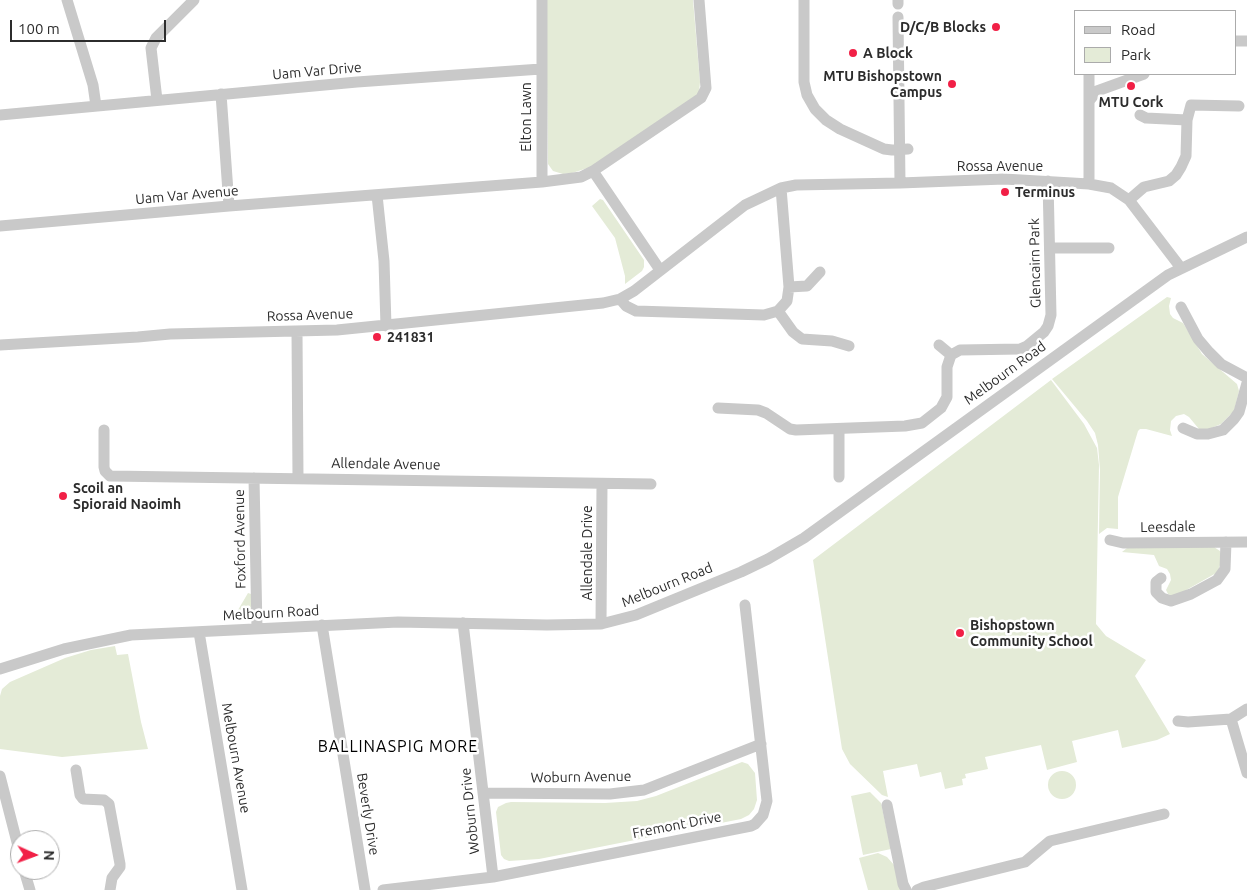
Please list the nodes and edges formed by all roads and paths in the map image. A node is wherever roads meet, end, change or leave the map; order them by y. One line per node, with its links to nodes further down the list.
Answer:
1 (67, 0): 13 (street)
2 (194, 0): 11 (street)
3 (542, 0): 7 (street, Elton Lawn)
4 (699, 0): 19 (street)
5 (804, 0): 18 (street)
6 (898, 17): 18 (street)
7 (541, 69): 10 (street, Uam Var Drive); 21 (street, Elton Lawn)
8 (1089, 75): 12 (street)
9 (1141, 75): 12 (street)
10 (221, 94): 11 (street, Uam Var Drive); 27 (street)
11 (157, 100): 13 (street, Uam Var Drive)
12 (1089, 100): 23 (street)
13 (96, 106): 15 (street, Uam Var Drive)
14 (1239, 106): 17 (street)
15 (0, 115)
16 (1140, 116): 17 (street)
17 (1187, 120): 26 (street)
18 (903, 149): 22 (street)
19 (592, 171): 21 (street); 33 (street)
20 (1048, 181): 22 (street, Rossa Avenue); 23 (street, Rossa Avenue); 30 (street, Glencairn Park)
21 (542, 182): 25 (street, Uam Var Avenue)
22 (900, 184): 24 (street, Rossa Avenue)
23 (1089, 184): 26 (street, Rossa Avenue)
24 (781, 188): 33 (street, Rossa Avenue); 35 (street)
25 (377, 195): 27 (street, Uam Var Avenue); 39 (street)
26 (1129, 200): 32 (street, Rossa Avenue)
27 (229, 206): 28 (street, Uam Var Avenue)
28 (0, 226)
29 (1247, 237): 32 (street, Melbourn Road)
30 (1050, 248): 31 (street); 44 (street, Glencairn Park)
31 (1109, 248)
32 (1181, 268): 62 (street, Melbourn Road)
33 (660, 270): 36 (street, Rossa Avenue)
34 (820, 272): 35 (street)
35 (789, 287): 38 (street)
36 (620, 299): 38 (street); 39 (street, Rossa Avenue)
37 (1181, 307): 45 (street)
38 (778, 311): 43 (street)
39 (386, 326): 40 (street, Rossa Avenue)
40 (297, 332): 41 (street, Rossa Avenue); 53 (street)
41 (0, 345)
42 (939, 345): 44 (street)
43 (849, 346)
44 (951, 355): 49 (street)
45 (1247, 378)
46 (1247, 383): 48 (street)
47 (718, 408): 49 (street)
48 (1184, 428)
49 (839, 429): 51 (street)
50 (104, 430): 52 (street, Allendale Avenue)
51 (839, 477)
52 (254, 478): 53 (street, Allendale Avenue); 64 (street, Foxford Avenue)
53 (298, 478): 54 (street, Allendale Avenue)
54 (602, 484): 55 (street, Allendale Avenue); 62 (street, Allendale Drive)
55 (651, 484)
56 (1110, 540): 57 (street, Leesdale)
57 (1226, 542): 58 (street, Leesdale); 59 (street)
58 (1247, 542)
59 (1161, 578)
60 (745, 605): 70 (street, Fremont Drive)
61 (463, 623): 62 (street, Melbourn Road); 63 (street, Melbourn Road); 74 (street, Woburn Drive)
62 (601, 624)
63 (322, 625): 64 (street, Melbourn Road); 81 (street, Beverly Drive)
64 (257, 629): 65 (street, Melbourn Road)
65 (199, 632): 66 (street, Melbourn Road); 80 (street, Melbourn Avenue)
66 (0, 669)
67 (1247, 709): 68 (street)
68 (1231, 719): 69 (street); 72 (street)
69 (1178, 721)
70 (761, 744): 74 (street, Woburn Avenue); 78 (street, Fremont Drive)
71 (76, 770): 79 (street)
72 (1247, 773)
73 (0, 776): 77 (street)
74 (484, 793): 78 (street, Woburn Drive)
75 (887, 805): 83 (street)
76 (1164, 814): 84 (street)
77 (14, 830)
78 (493, 877): 82 (street, Fremont Drive)
79 (110, 890)
80 (242, 890)
81 (366, 890)
82 (384, 890)
83 (906, 890)
84 (917, 890)

